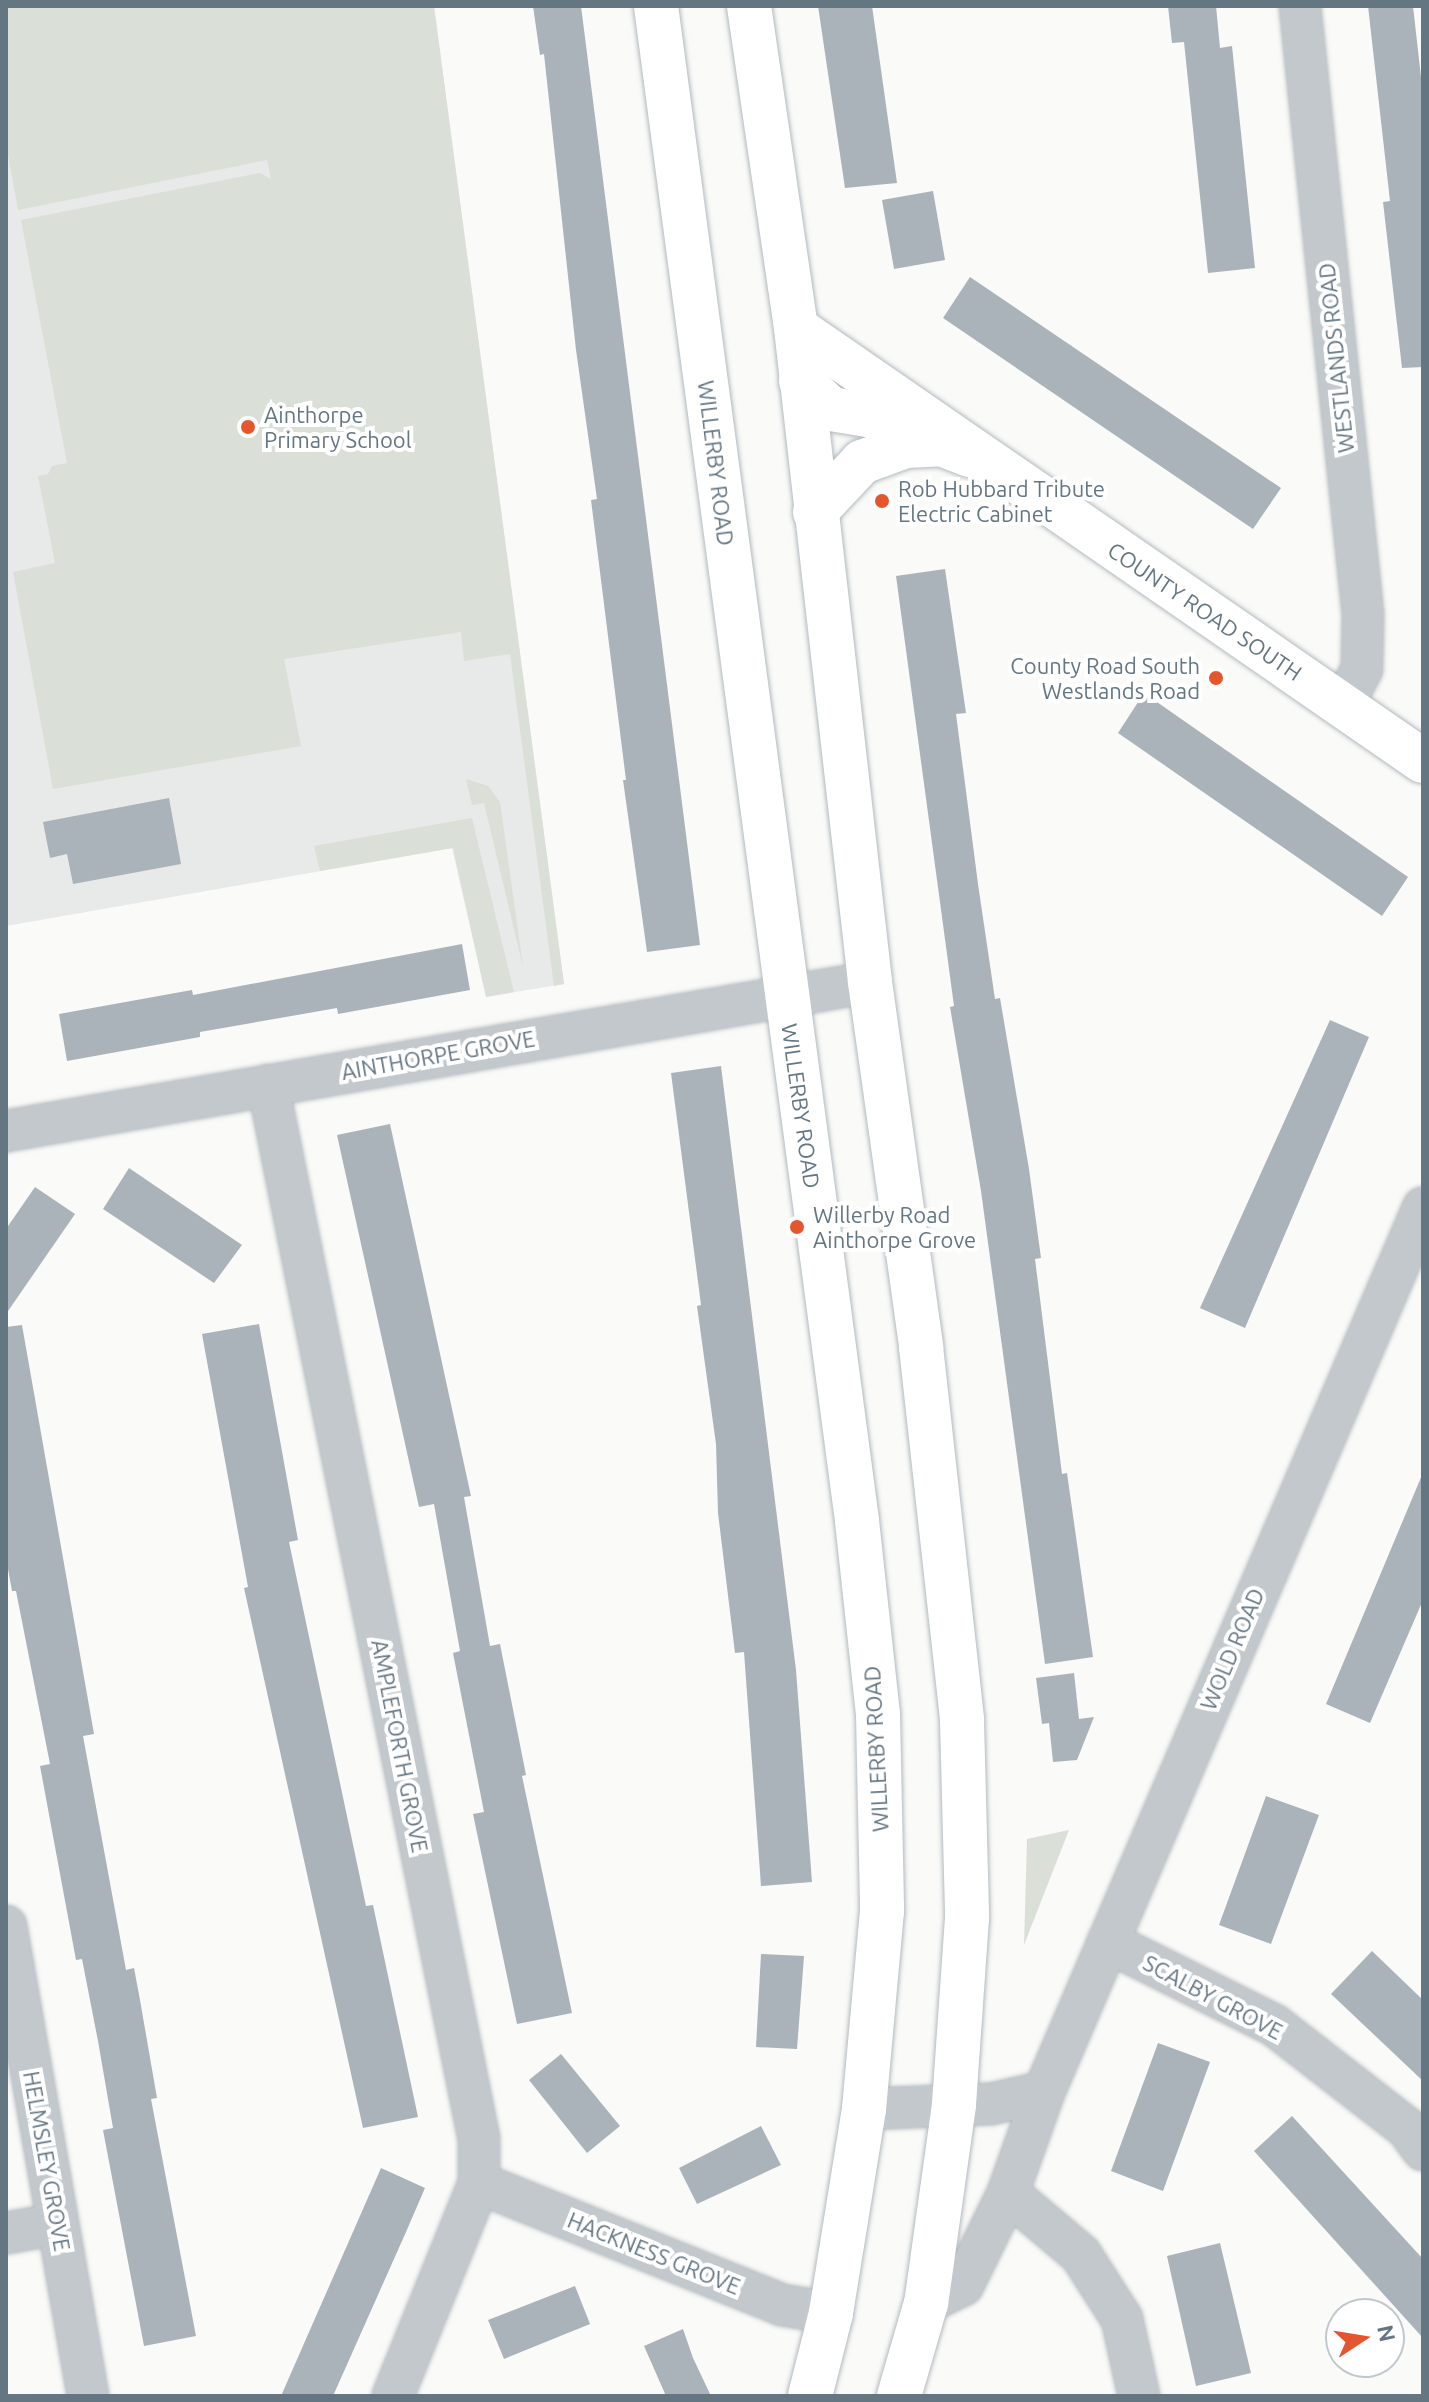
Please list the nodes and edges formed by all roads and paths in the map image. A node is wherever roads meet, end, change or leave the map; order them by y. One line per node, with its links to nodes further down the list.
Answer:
1 (656, 6): 12 (street, WILLERBY ROAD)
2 (749, 6): 4 (street)
3 (1300, 6): 9 (street, WESTLANDS ROAD)
4 (796, 328): 5 (street); 7 (street, COUNTY ROAD SOUTH)
5 (801, 381): 6 (street, COUNTY ROAD SOUTH); 8 (street)
6 (941, 444): 7 (street, COUNTY ROAD SOUTH); 8 (street, COUNTY ROAD SOUTH)
7 (987, 462): 9 (street, COUNTY ROAD SOUTH)
8 (815, 512): 11 (street)
9 (1343, 705): 10 (street, COUNTY ROAD SOUTH)
10 (1423, 761)
11 (870, 982): 12 (street, AINTHORPE GROVE); 19 (street)
12 (786, 995): 13 (street, AINTHORPE GROVE); 20 (street, WILLERBY ROAD)
13 (268, 1085): 14 (street, AINTHORPE GROVE); 22 (street, AMPLEFORTH GROVE)
14 (6, 1131)
15 (1423, 1208): 17 (street, WOLD ROAD)
16 (6, 1926): 24 (street, HELMSLEY GROVE)
17 (1108, 1942): 18 (street, WOLD ROAD); 21 (street, SCALBY GROVE)
18 (1044, 2092): 19 (street); 23 (street, WOLD ROAD)
19 (954, 2105): 20 (street); 26 (street)
20 (864, 2109): 27 (street, WILLERBY ROAD)
21 (1423, 2150)
22 (479, 2183): 27 (street, HACKNESS GROVE); 29 (street, AMPLEFORTH GROVE)
23 (1008, 2193): 26 (street, WOLD ROAD); 32 (street)
24 (57, 2224): 25 (street); 28 (street, HELMSLEY GROVE)
25 (6, 2233)
26 (926, 2303): 31 (street)
27 (831, 2313): 30 (street, WILLERBY ROAD)
28 (88, 2396)
29 (393, 2396)
30 (810, 2396)
31 (899, 2396)
32 (1139, 2396)

